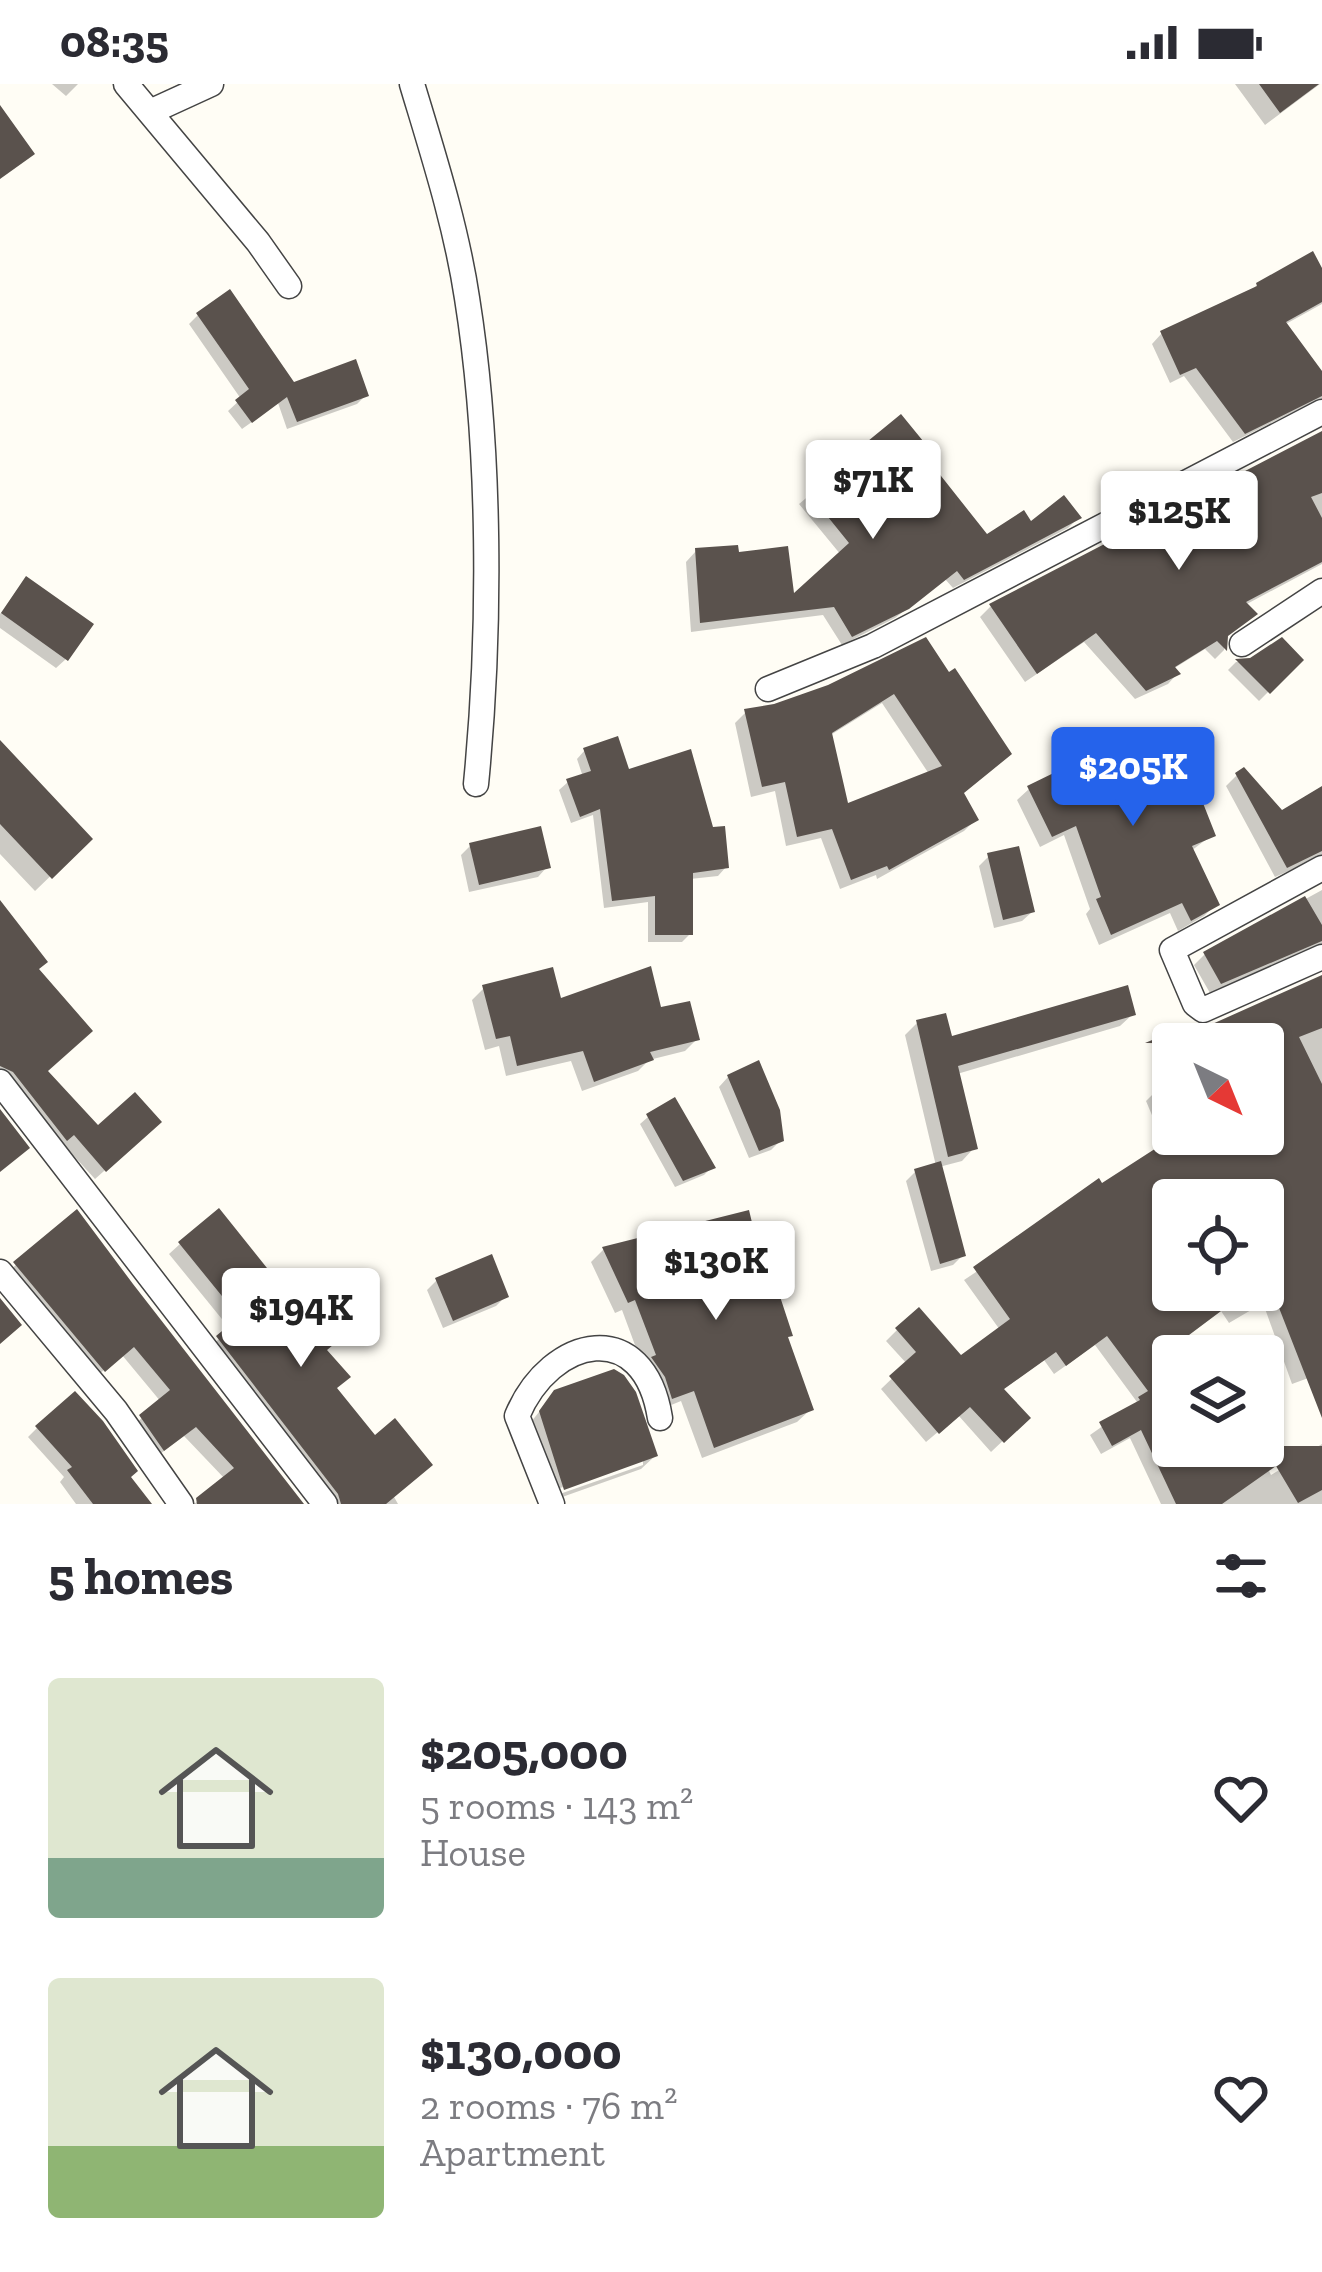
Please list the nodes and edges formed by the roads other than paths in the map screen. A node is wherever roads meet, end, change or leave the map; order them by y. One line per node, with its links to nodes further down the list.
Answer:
1 (126, 84): 4 (street)
2 (211, 84): 4 (street)
3 (412, 84): 10 (street)
4 (150, 112): 5 (street)
5 (289, 286)
6 (1322, 412): 9 (street)
7 (1322, 591): 8 (street)
8 (1242, 644)
9 (768, 689)
10 (476, 784)
11 (1322, 868): 12 (street)
12 (1322, 957)
13 (0, 1082): 17 (street)
14 (0, 1272): 16 (street)
15 (660, 1418): 18 (street)
16 (181, 1504)
17 (325, 1504)
18 (551, 1504)

